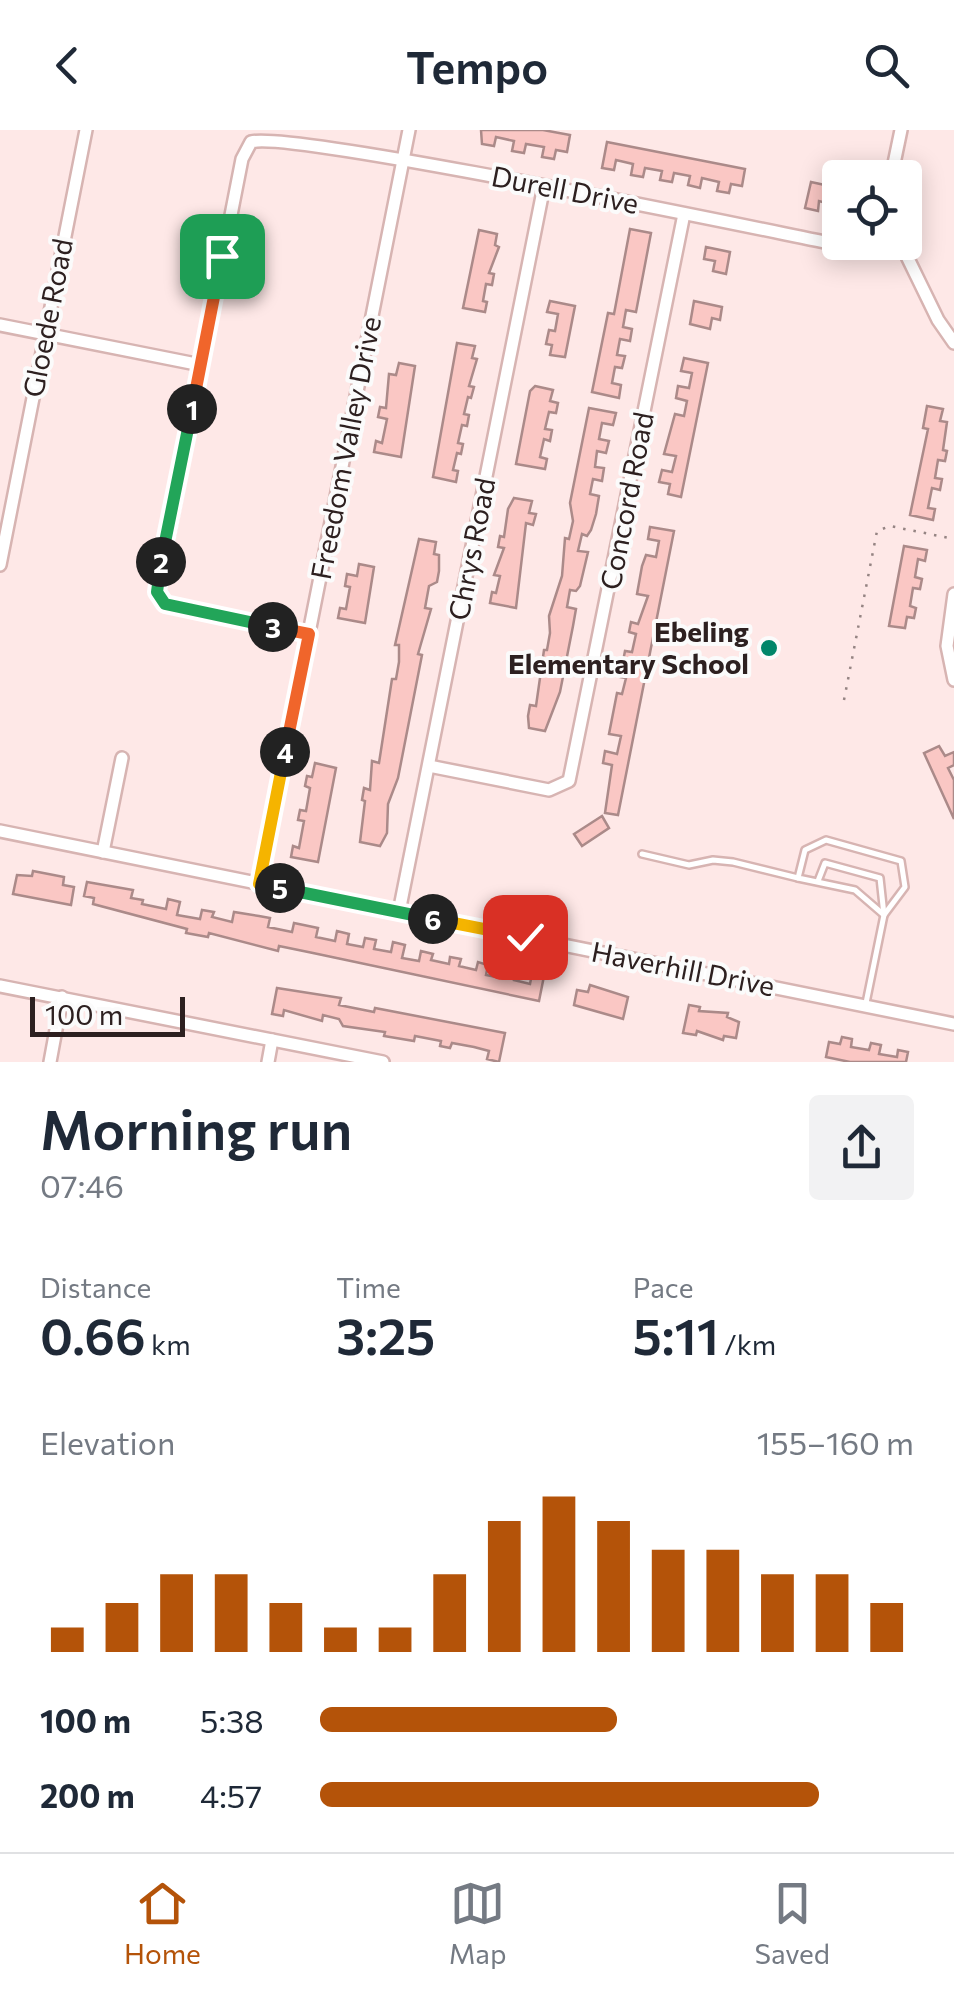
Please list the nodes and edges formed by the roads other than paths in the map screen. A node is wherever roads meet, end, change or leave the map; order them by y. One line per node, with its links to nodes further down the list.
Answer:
1 (86, 130): 11 (street, Gloede Road)
2 (410, 130): 4 (street, Freedom Valley Drive)
3 (900, 130): 5 (street)
4 (404, 158): 6 (street, Durell Drive); 13 (street, Durell Drive); 16 (street, Freedom Valley Drive)
5 (894, 160)
6 (544, 186): 7 (street, Durell Drive); 19 (street, Chrys Road)
7 (684, 214): 8 (street, Durell Drive); 19 (street, Concord Road)
8 (822, 241)
9 (909, 260): 12 (street)
10 (0, 325): 11 (street)
11 (45, 334): 13 (street); 14 (street, Gloede Road)
12 (954, 343)
13 (200, 365): 16 (street)
14 (0, 565)
15 (954, 594): 17 (street)
16 (309, 634): 25 (street, Freedom Valley Drive)
17 (954, 680)
18 (122, 758): 21 (street)
19 (429, 766): 26 (street, Chrys Road)
20 (0, 831): 21 (street, Haverhill Drive)
21 (103, 852): 25 (street, Haverhill Drive)
22 (642, 854): 23 (lane)
23 (798, 878): 24 (lane); 27 (lane)
24 (818, 882): 27 (lane); 27 (lane)
25 (259, 884): 26 (street, Haverhill Drive)
26 (400, 912): 30 (street, Haverhill Drive)
27 (884, 915): 30 (lane)
28 (0, 986): 29 (street)
29 (62, 997): 32 (street); 33 (street)
30 (865, 1006): 31 (street, Haverhill Drive)
31 (954, 1024)
32 (272, 1040): 34 (street); 35 (street)
33 (50, 1062)
34 (268, 1062)
35 (383, 1062)

